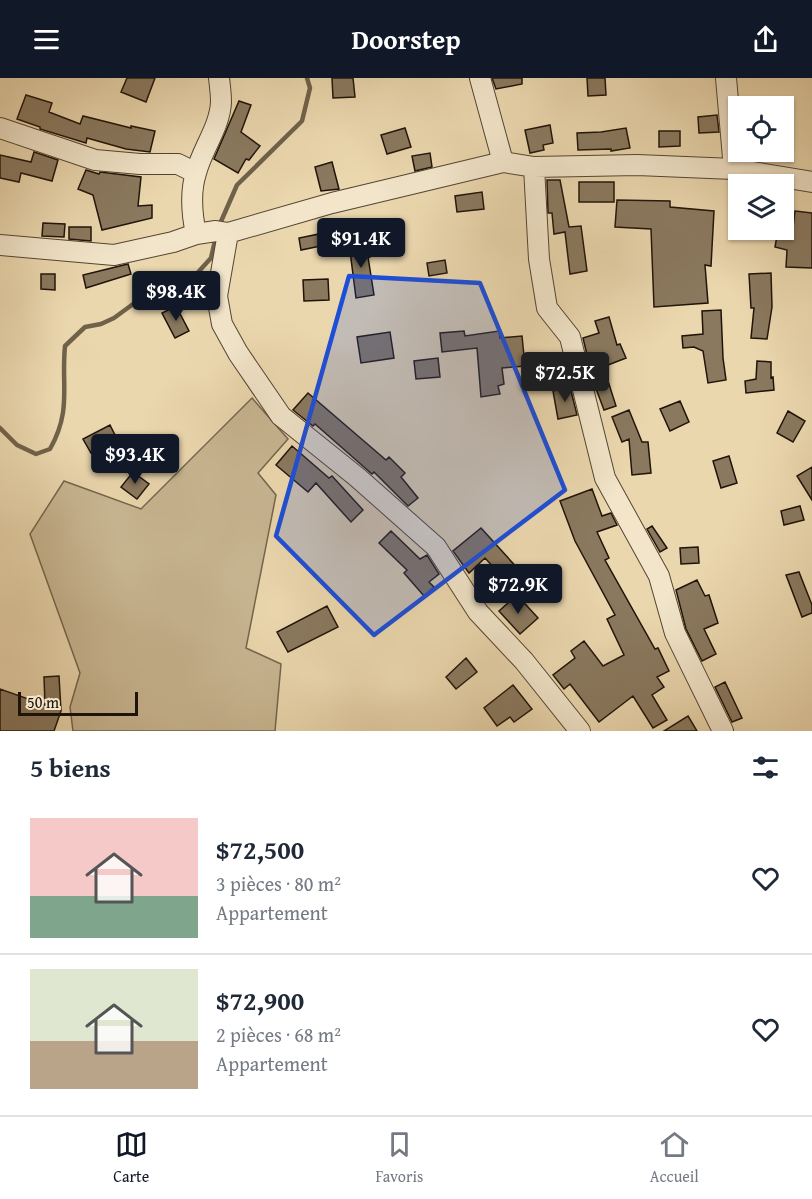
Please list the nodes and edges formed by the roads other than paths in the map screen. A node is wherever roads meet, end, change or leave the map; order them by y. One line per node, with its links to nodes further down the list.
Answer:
1 (219, 78): 8 (street)
2 (480, 78): 5 (street)
3 (726, 78): 7 (street)
4 (0, 128): 8 (street)
5 (503, 162): 6 (street); 10 (street)
6 (534, 167): 7 (street); 14 (street)
7 (734, 169): 9 (street)
8 (196, 173): 11 (street)
9 (812, 182)
10 (228, 233): 11 (street); 13 (street)
11 (196, 234): 12 (street)
12 (0, 245)
13 (579, 731)
14 (723, 731)

